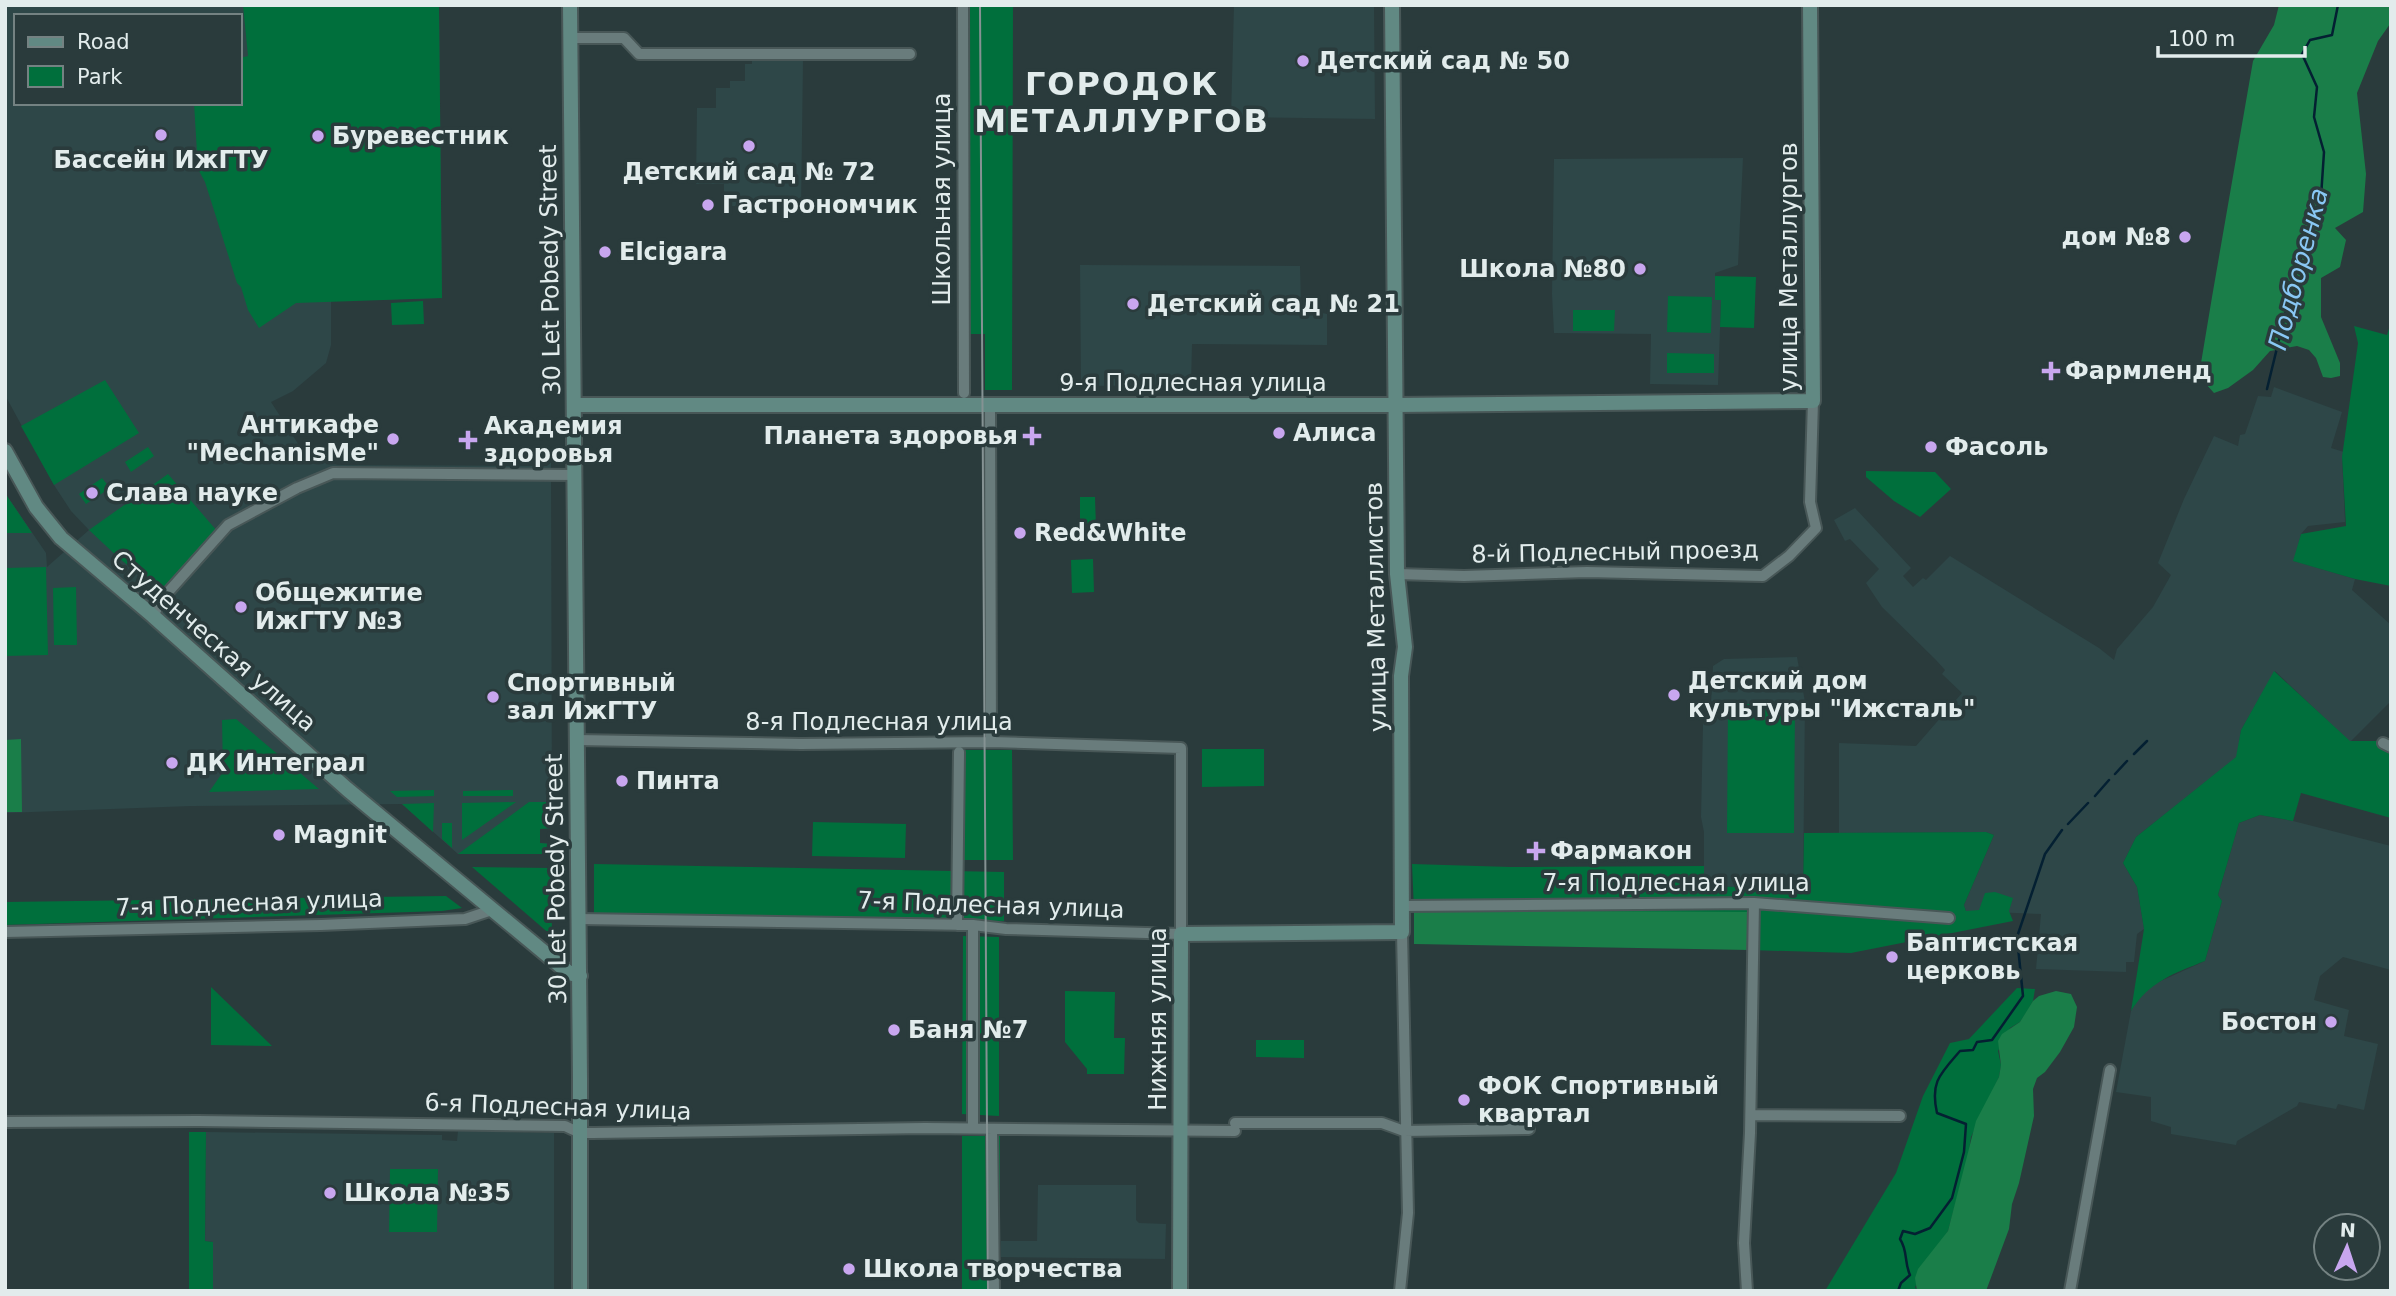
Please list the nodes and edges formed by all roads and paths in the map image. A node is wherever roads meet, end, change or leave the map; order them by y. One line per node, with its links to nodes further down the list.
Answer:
1 (570, 5): 5 (street, 30 Let Pobedy Street)
2 (963, 5): 7 (street, Школьная улица)
3 (1392, 5): 11 (street, улица Металлистов)
4 (1810, 5): 8 (street, улица Металлургов)
5 (571, 38): 6 (street); 9 (street, 30 Let Pobedy Street)
6 (909, 54)
7 (964, 393)
8 (1812, 401): 11 (street, 9-я Подлесная улица); 14 (street, улица Металлургов)
9 (574, 405): 10 (street, 9-я Подлесная улица); 13 (street, 30 Let Pobedy Street)
10 (990, 405): 11 (street, 9-я Подлесная улица); 18 (street)
11 (1396, 405): 15 (street, улица Металлистов)
12 (5, 451): 16 (street, Студенческая улица)
13 (575, 475): 16 (street); 17 (street, 30 Let Pobedy Street)
14 (1816, 528): 15 (street, 8-й Подлесный проезд)
15 (1397, 574): 22 (street, улица Металлистов)
16 (153, 616): 23 (street, Студенческая улица)
17 (578, 740): 18 (street, 8-я Подлесная улица); 25 (street, 30 Let Pobedy Street)
18 (991, 742): 19 (street, 8-я Подлесная улица)
19 (1181, 748): 30 (street, Нижняя улица)
20 (959, 752): 26 (street)
21 (1754, 903): 22 (street, 7-я Подлесная улица); 24 (street, 7-я Подлесная улица); 33 (street)
22 (1402, 906): 29 (street, улица Металлистов)
23 (492, 910): 28 (street, 7-я Подлесная улица); 31 (street, Студенческая улица)
24 (1949, 918)
25 (579, 919): 26 (street, 7-я Подлесная улица); 31 (street, 30 Let Pobedy Street)
26 (957, 925): 27 (street, 7-я Подлесная улица)
27 (973, 925): 30 (street, 7-я Подлесная улица); 36 (street)
28 (5, 932)
29 (1402, 932): 30 (street, 7-я Подлесная улица); 40 (street, улица Металлистов)
30 (1181, 934): 39 (street, Нижняя улица)
31 (580, 976): 41 (street, 30 Let Pobedy Street)
32 (2110, 1070): 47 (street)
33 (1751, 1115): 34 (street); 46 (street)
34 (1899, 1116)
35 (5, 1122): 41 (street, 6-я Подлесная улица)
36 (973, 1128): 37 (street, 6-я Подлесная улица); 41 (street, 6-я Подлесная улица)
37 (992, 1129): 39 (street, 6-я Подлесная улица); 43 (street)
38 (1529, 1129): 40 (street, 6-я Подлесная улица)
39 (1180, 1130): 40 (street, 6-я Подлесная улица); 44 (street, Нижняя улица)
40 (1404, 1131): 45 (street, улица Металлистов)
41 (580, 1133): 42 (street, 30 Let Pobedy Street)
42 (580, 1291)
43 (993, 1291)
44 (1180, 1291)
45 (1400, 1291)
46 (1747, 1291)
47 (2070, 1291)

